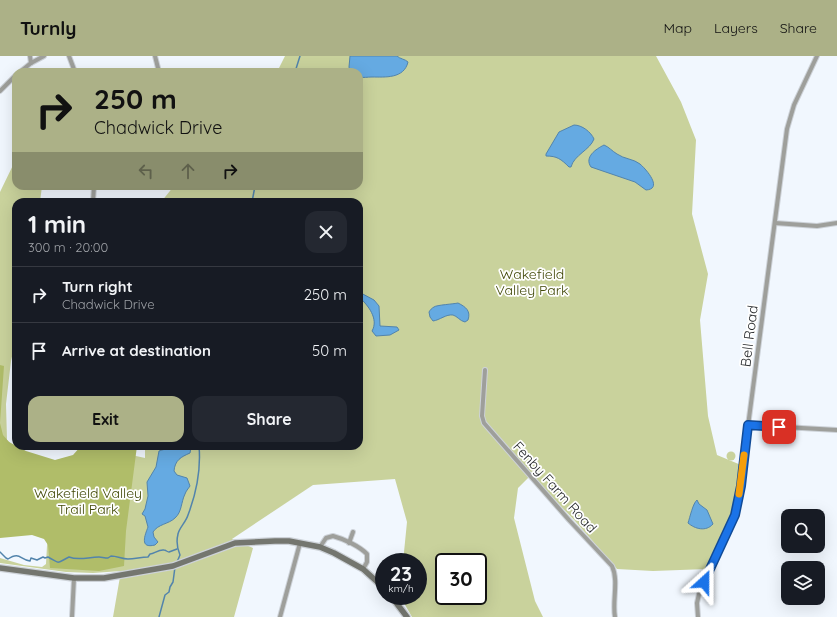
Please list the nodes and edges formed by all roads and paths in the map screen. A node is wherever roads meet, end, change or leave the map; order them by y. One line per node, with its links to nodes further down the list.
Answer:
1 (30, 56): 6 (street)
2 (44, 56): 6 (street)
3 (69, 56): 8 (street)
4 (155, 56): 9 (street)
5 (817, 56): 12 (street, Bell Road)
6 (31, 63): 7 (street)
7 (25, 68)
8 (74, 68)
9 (158, 68)
10 (12, 79): 11 (street)
11 (0, 91)
12 (775, 223): 13 (street); 15 (street, Bell Road)
13 (837, 223)
14 (485, 370): 29 (street, Fenby Farm Road)
15 (748, 425): 16 (street); 30 (street, Bell Road)
16 (837, 430)
17 (354, 532): 19 (street)
18 (300, 543): 20 (street); 23 (street); 27 (street)
19 (348, 543): 20 (street); 22 (street)
20 (320, 547): 22 (street)
21 (0, 568): 23 (street)
22 (363, 569): 24 (street)
23 (74, 578): 26 (street)
24 (375, 580)
25 (398, 605): 28 (street)
26 (72, 617)
27 (280, 617)
28 (407, 617)
29 (615, 617)
30 (698, 617)

